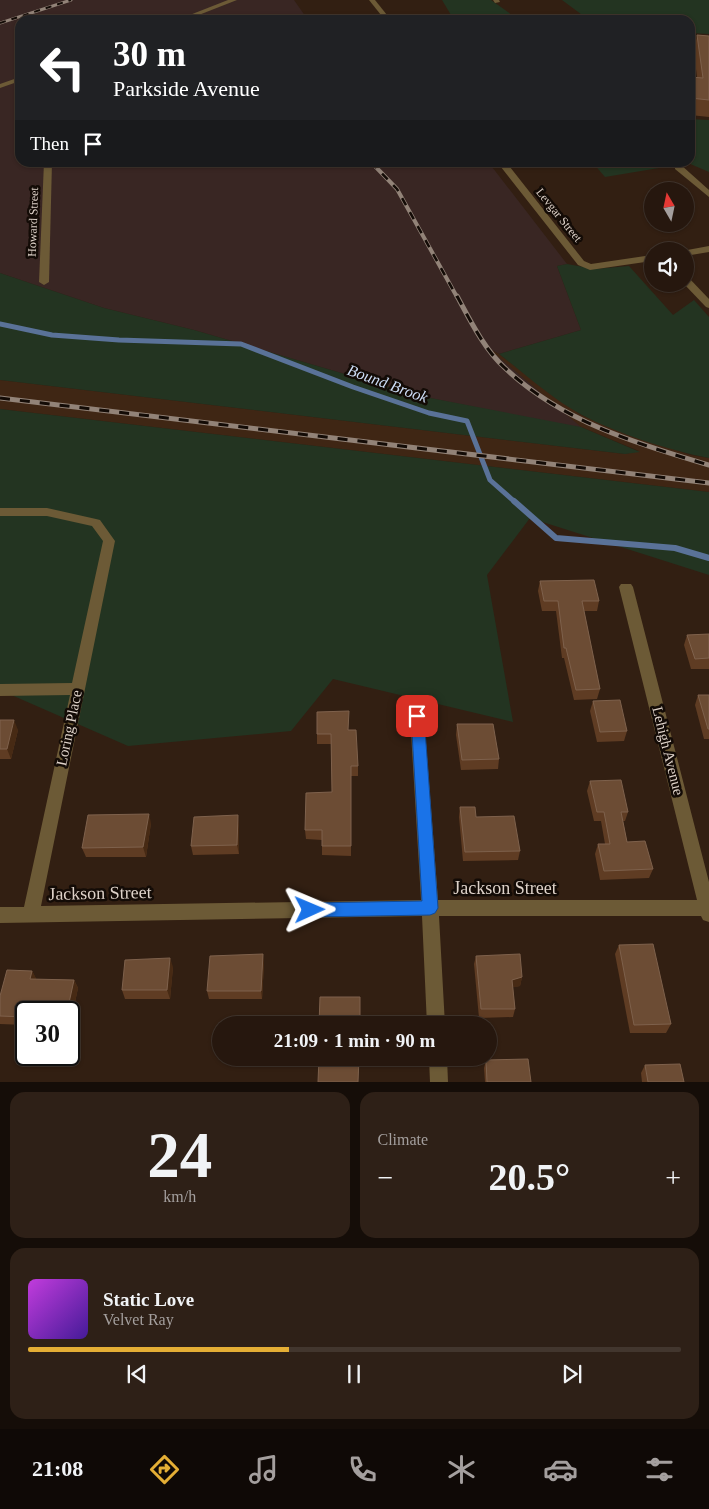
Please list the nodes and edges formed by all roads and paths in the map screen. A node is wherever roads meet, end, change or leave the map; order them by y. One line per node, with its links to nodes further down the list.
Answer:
1 (234, 0): 3 (street)
2 (372, 0): 4 (street)
3 (194, 15)
4 (384, 15)
5 (15, 81): 6 (street)
6 (0, 86)
7 (48, 167): 14 (street, Howard Street)
8 (505, 167): 13 (street, Levgar Street)
9 (678, 167): 10 (street)
10 (709, 194)
11 (709, 249): 12 (street)
12 (694, 252)
13 (644, 259)
14 (44, 282)
15 (694, 289): 16 (street)
16 (709, 305)
17 (0, 512): 19 (street, Loring Place)
18 (626, 587): 23 (street, Lehigh Avenue)
19 (77, 689): 20 (street); 25 (street, Loring Place)
20 (0, 690)
21 (417, 716): 22 (street)
22 (430, 908): 23 (street, Jackson Street); 25 (street, Jackson Street); 26 (street)
23 (708, 911)
24 (0, 915): 25 (street, Jackson Street)
25 (31, 915)
26 (436, 1016)
27 (438, 1066): 28 (street)
28 (439, 1082)

